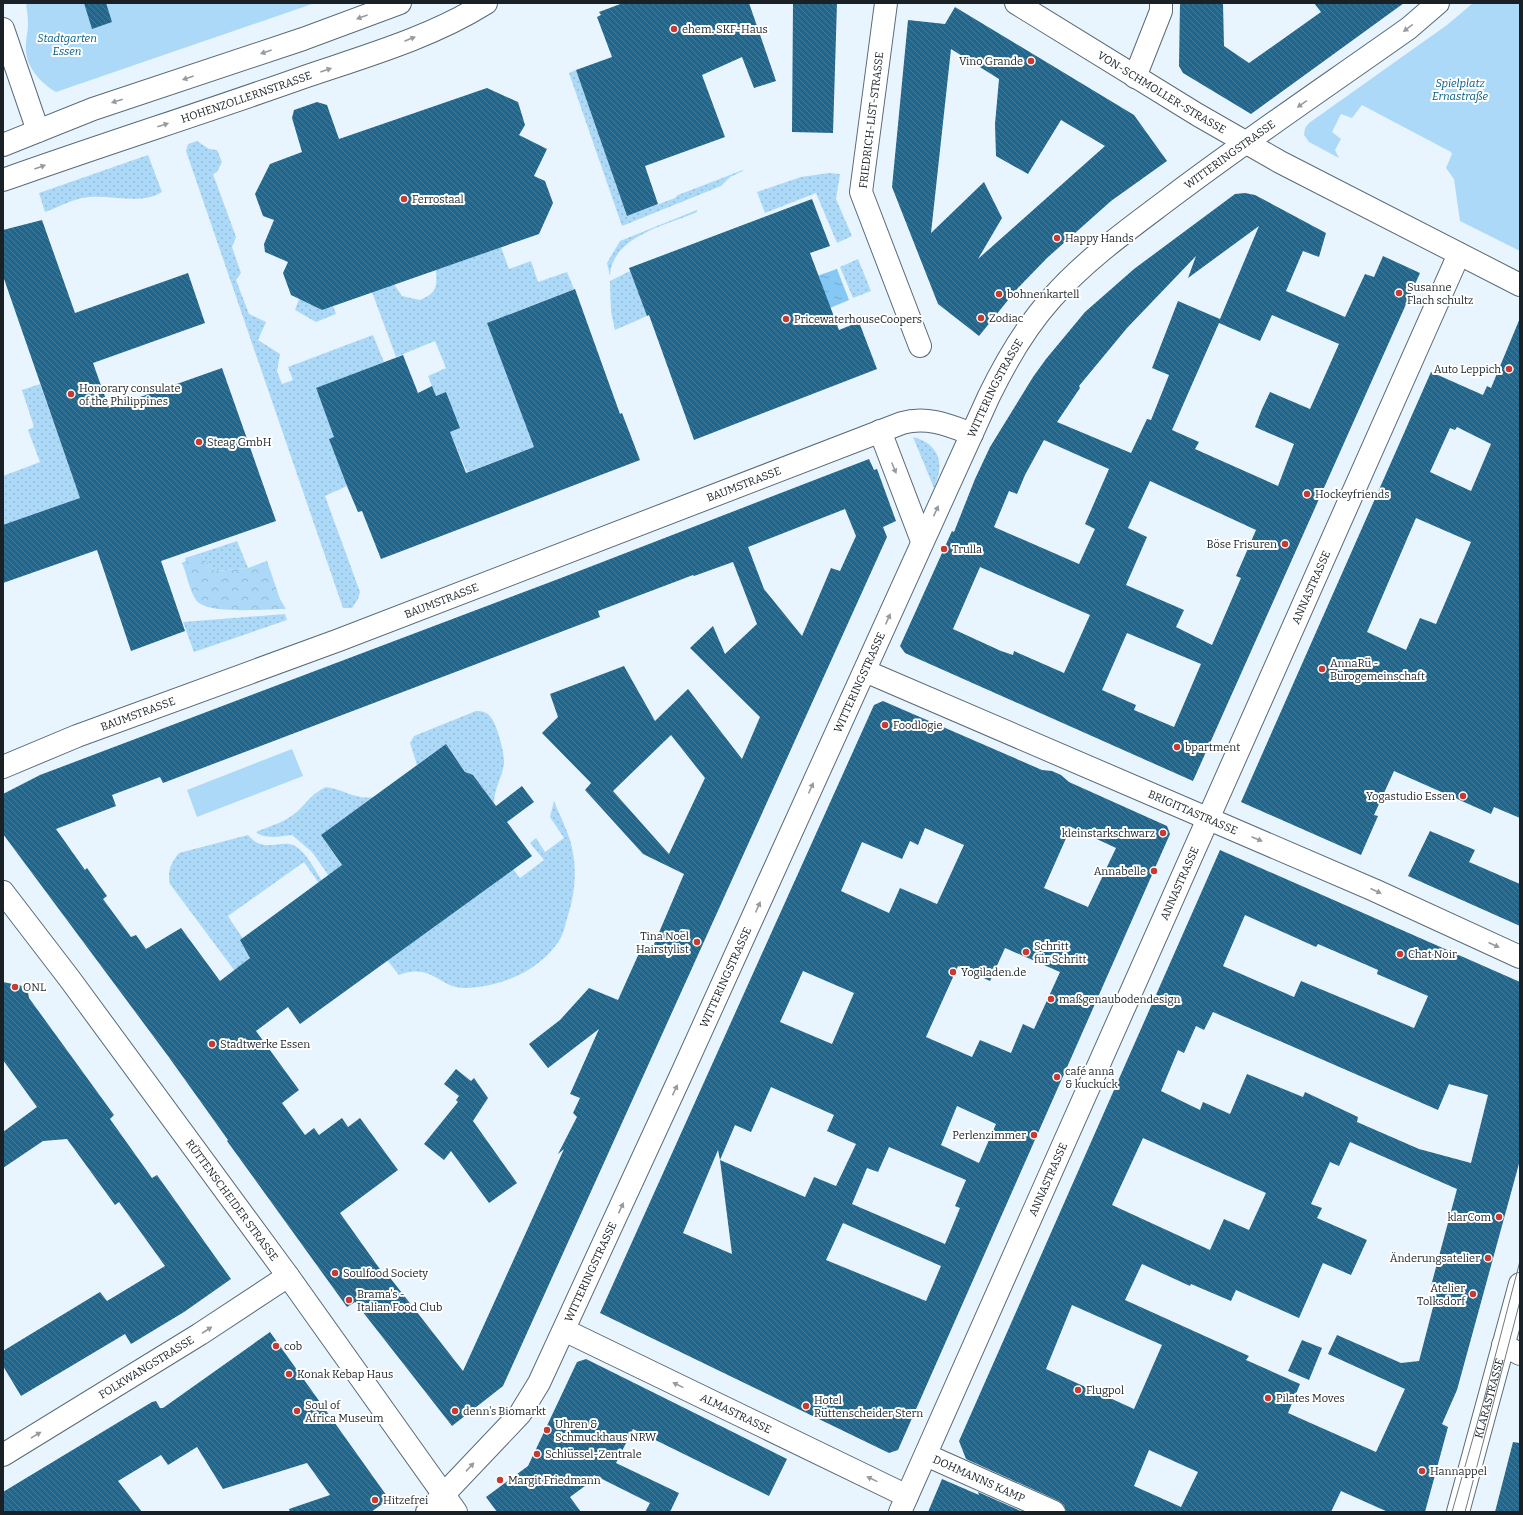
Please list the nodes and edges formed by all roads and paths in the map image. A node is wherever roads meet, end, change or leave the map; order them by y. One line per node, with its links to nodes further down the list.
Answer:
1 (400, 3): 9 (street, one-way to 9)
2 (486, 3): 12 (street, HOHENZOLLERNSTRASSE, one-way to 2)
3 (886, 3): 15 (street, FRIEDRICH-LIST-STRASSE)
4 (1016, 3): 8 (street, VON-SCHMOLLER-STRASSE)
5 (1161, 3): 8 (street)
6 (1438, 3): 10 (street, WITTERINGSTRASSE, one-way to 10)
7 (3, 29): 9 (street)
8 (1135, 77): 10 (street, VON-SCHMOLLER-STRASSE)
9 (38, 131): 11 (street)
10 (1247, 142): 13 (street, VON-SCHMOLLER-STRASSE); 17 (street, WITTERINGSTRASSE)
11 (3, 145)
12 (3, 180)
13 (1459, 254): 14 (street, VON-SCHMOLLER-STRASSE); 21 (street, ANNASTRASSE)
14 (1520, 285)
15 (920, 346)
16 (880, 431): 17 (street, BAUMSTRASSE); 18 (street, one-way to 18); 20 (street, BAUMSTRASSE)
17 (972, 434): 18 (street, WITTERINGSTRASSE, one-way to 17)
18 (922, 541): 19 (street, WITTERINGSTRASSE, one-way to 18)
19 (865, 671): 21 (street, BRIGITTASTRASSE); 26 (street, WITTERINGSTRASSE, one-way to 19)
20 (3, 768)
21 (1208, 818): 23 (street, BRIGITTASTRASSE, one-way to 23); 29 (street, ANNASTRASSE)
22 (3, 892): 24 (street, RÜTTENSCHEIDER STRASSE)
23 (1520, 957)
24 (288, 1276): 28 (street, FOLKWANGSTRASSE, one-way to 24); 30 (street, RÜTTENSCHEIDER STRASSE)
25 (1520, 1284): 27 (street, KLARASTRASSE)
26 (564, 1330): 30 (street, WITTERINGSTRASSE, one-way to 26); 31 (street, ALMASTRASSE, one-way to 26)
27 (1512, 1350): 34 (street, KLARASTRASSE)
28 (3, 1455)
29 (926, 1455): 31 (street, ANNASTRASSE); 33 (street, DOHMANNS KAMP)
30 (450, 1504): 32 (street, WITTERINGSTRASSE)
31 (904, 1504)
32 (427, 1512)
33 (1054, 1512)
34 (1458, 1512)

